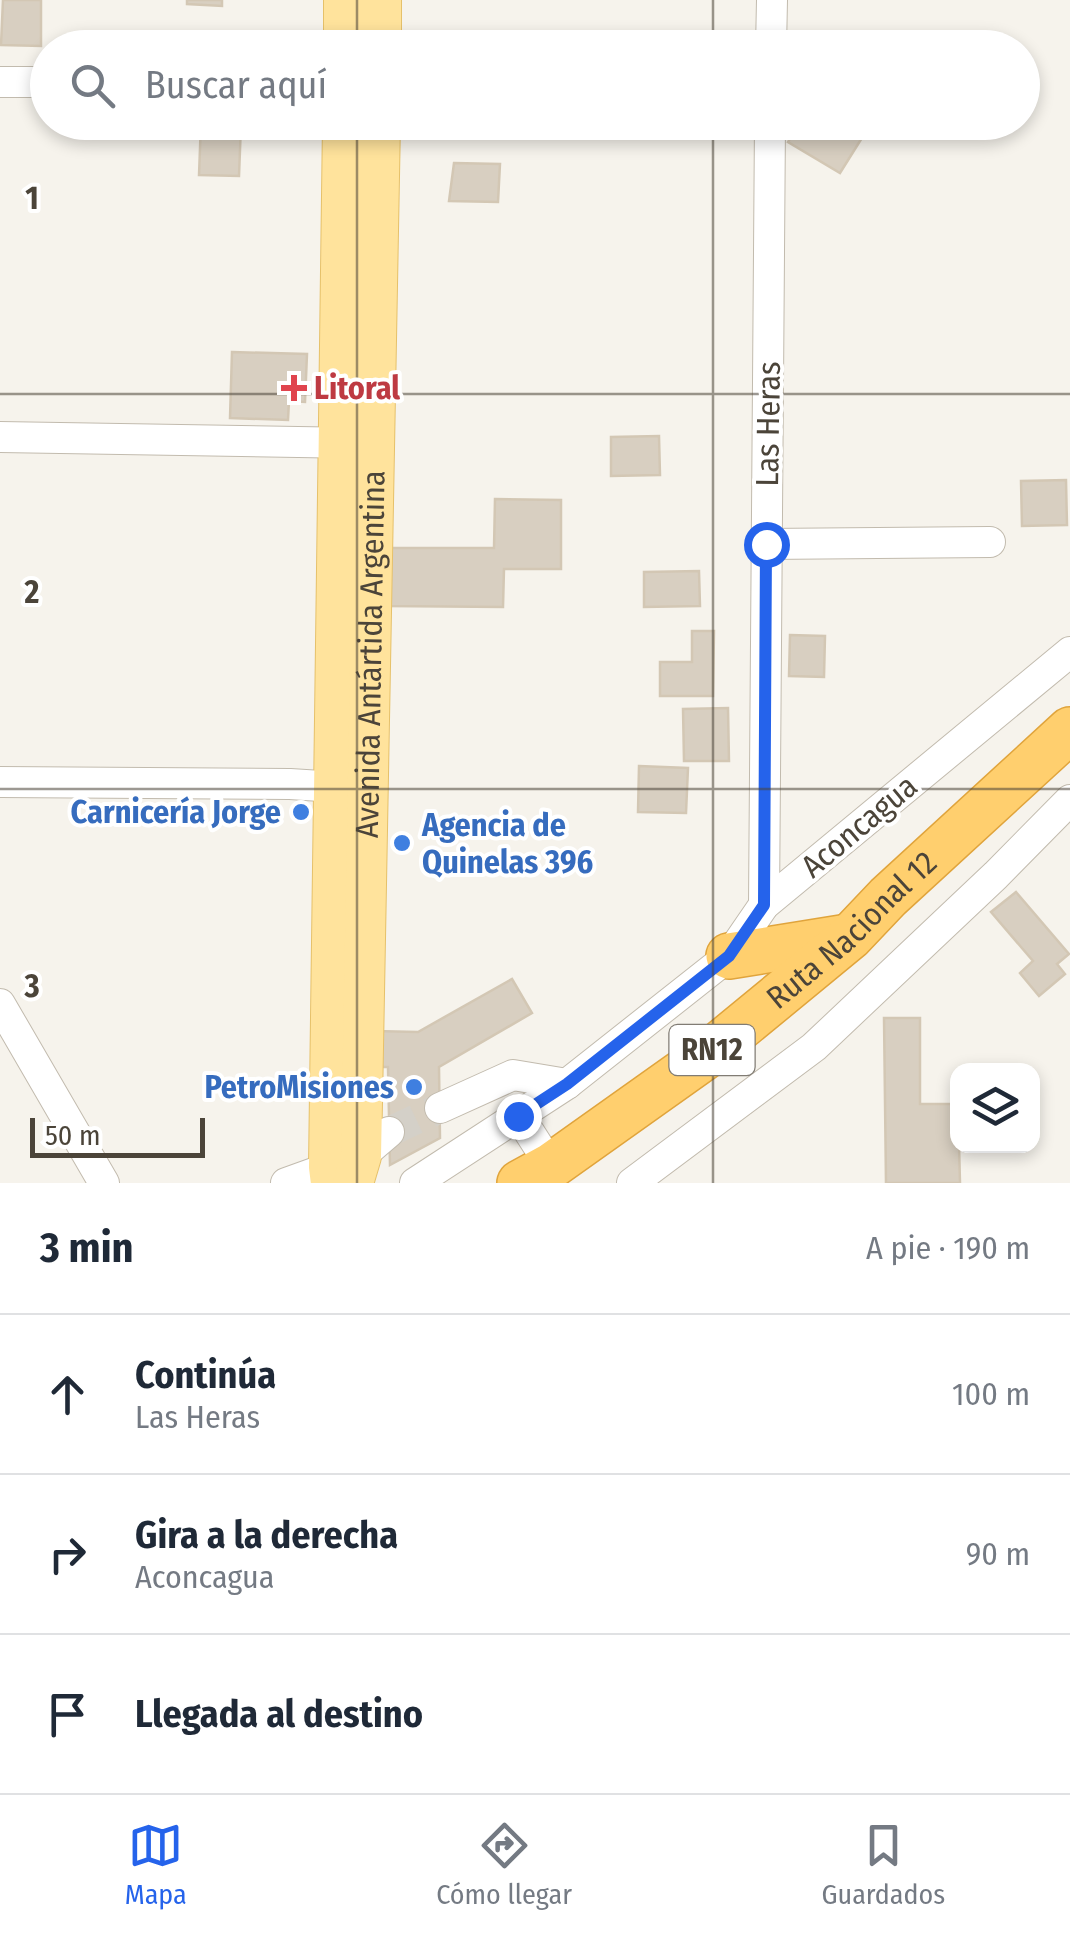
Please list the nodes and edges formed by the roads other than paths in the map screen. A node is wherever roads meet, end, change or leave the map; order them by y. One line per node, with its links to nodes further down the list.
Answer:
1 (344, 0): 4 (main road)
2 (381, 0): 5 (main road)
3 (772, 0): 6 (street)
4 (344, 30)
5 (381, 30)
6 (771, 30)
7 (0, 82): 8 (street)
8 (30, 82)
9 (344, 140): 13 (main road, Avenida Antártida Argentina)
10 (379, 140): 13 (main road, Avenida Antártida Argentina)
11 (770, 140): 15 (street, Las Heras)
12 (0, 437): 13 (street)
13 (356, 443): 19 (main road, Avenida Antártida Argentina)
14 (990, 542): 15 (street)
15 (766, 544): 21 (street, Las Heras)
16 (1070, 652): 21 (street, Aconcagua)
17 (1070, 730): 22 (highway, Ruta Nacional 12 / RN12)
18 (0, 782): 19 (street)
19 (351, 788): 28 (main road, Avenida Antártida Argentina)
20 (1070, 800): 33 (street)
21 (764, 905): 23 (street, Aconcagua)
22 (850, 937): 23 (highway); 29 (highway, Ruta Nacional 12 / RN12)
23 (729, 956): 25 (street, Aconcagua)
24 (0, 1004): 30 (street)
25 (567, 1084): 26 (street); 27 (street, Aconcagua)
26 (440, 1108)
27 (518, 1116): 29 (street); 32 (street, Aconcagua)
28 (352, 1164): 31 (street)
29 (544, 1177)
30 (104, 1183)
31 (286, 1183)
32 (415, 1183)
33 (632, 1183)

